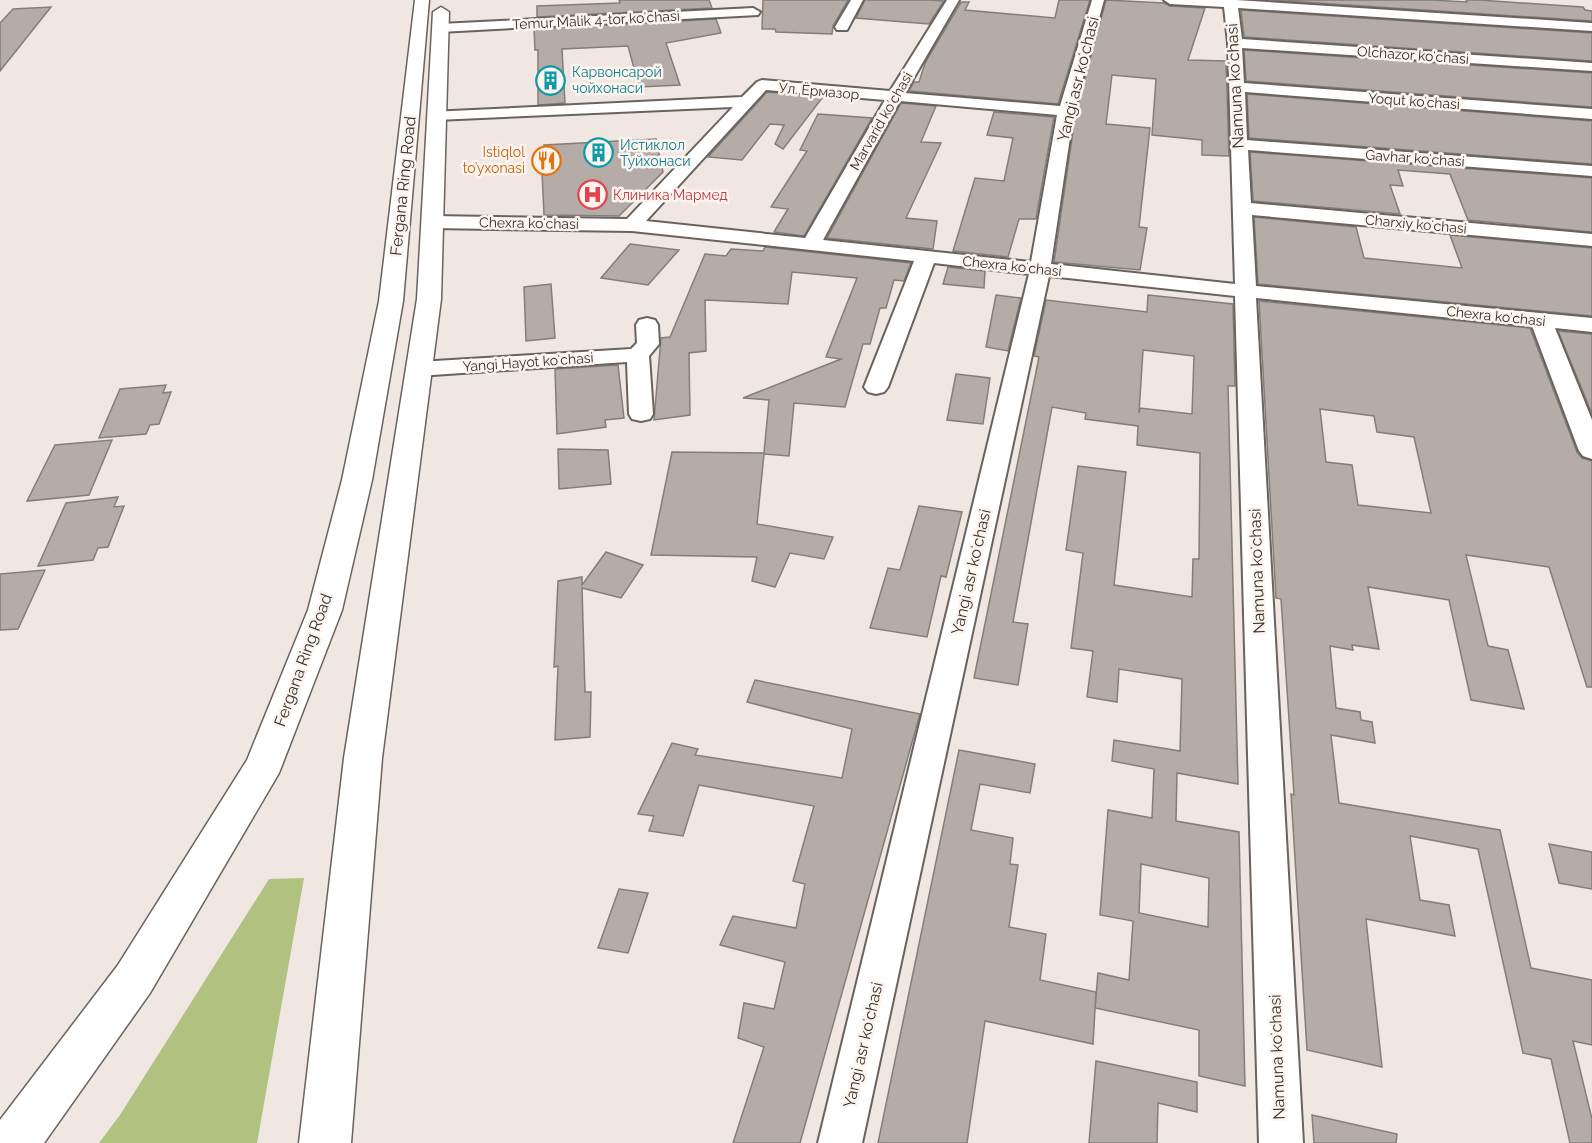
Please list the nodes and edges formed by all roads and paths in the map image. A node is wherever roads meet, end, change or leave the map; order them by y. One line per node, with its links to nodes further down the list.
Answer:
1 (422, 0): 37 (highway, Fergana Ring Road)
2 (857, 0): 9 (street)
3 (953, 0): 14 (street, Marvarid koʻchasi)
4 (1098, 0): 16 (street, Yangi asr koʻchasi)
5 (1170, 0): 6 (street)
6 (1230, 2): 10 (street); 11 (street, Namuna koʻchasi)
7 (753, 12): 8 (street, Temur Malik 4-tor koʻchasi)
8 (441, 14): 18 (highway, Fergana Ring Road)
9 (842, 27)
10 (1592, 27)
11 (1235, 43): 12 (street, Olchazor koʻchasi); 13 (street, Namuna koʻchasi)
12 (1592, 67)
13 (1236, 87): 17 (street, Yoqut koʻchasi); 19 (street, Namuna koʻchasi)
14 (894, 98): 15 (street, Ул. Ёрмазор); 16 (street, Ул. Ёрмазор); 25 (street, Marvarid koʻchasi)
15 (746, 102): 18 (street); 23 (street, Ул. Ёрмазор)
16 (1066, 111): 27 (street, Yangi asr koʻchasi)
17 (1592, 114)
18 (436, 115): 22 (highway, Fergana Ring Road)
19 (1238, 144): 20 (street, Gavhar koʻchasi); 21 (street, Namuna koʻchasi)
20 (1592, 171)
21 (1241, 208): 24 (street, Charxiy koʻchasi); 28 (street, Namuna koʻchasi)
22 (432, 222): 23 (street, Chexra koʻchasi); 33 (highway, Fergana Ring Road)
23 (632, 225): 25 (street, Chexra koʻchasi)
24 (1592, 240)
25 (811, 244): 26 (street, Chexra koʻchasi)
26 (926, 257): 27 (street, Chexra koʻchasi); 34 (street)
27 (1040, 269): 28 (street, Chexra koʻchasi); 39 (street, Yangi asr koʻchasi)
28 (1245, 291): 29 (street, Chexra koʻchasi); 40 (street, Namuna koʻchasi)
29 (1541, 320): 31 (street, Chexra koʻchasi); 36 (street)
30 (647, 325): 32 (street)
31 (1592, 325)
32 (638, 355): 33 (street, Yangi Hayot koʻchasi); 35 (street)
33 (418, 369): 38 (highway, Fergana Ring Road)
34 (876, 387)
35 (641, 414)
36 (1592, 451)
37 (14, 1143)
38 (325, 1143)
39 (840, 1143)
40 (1281, 1143)

